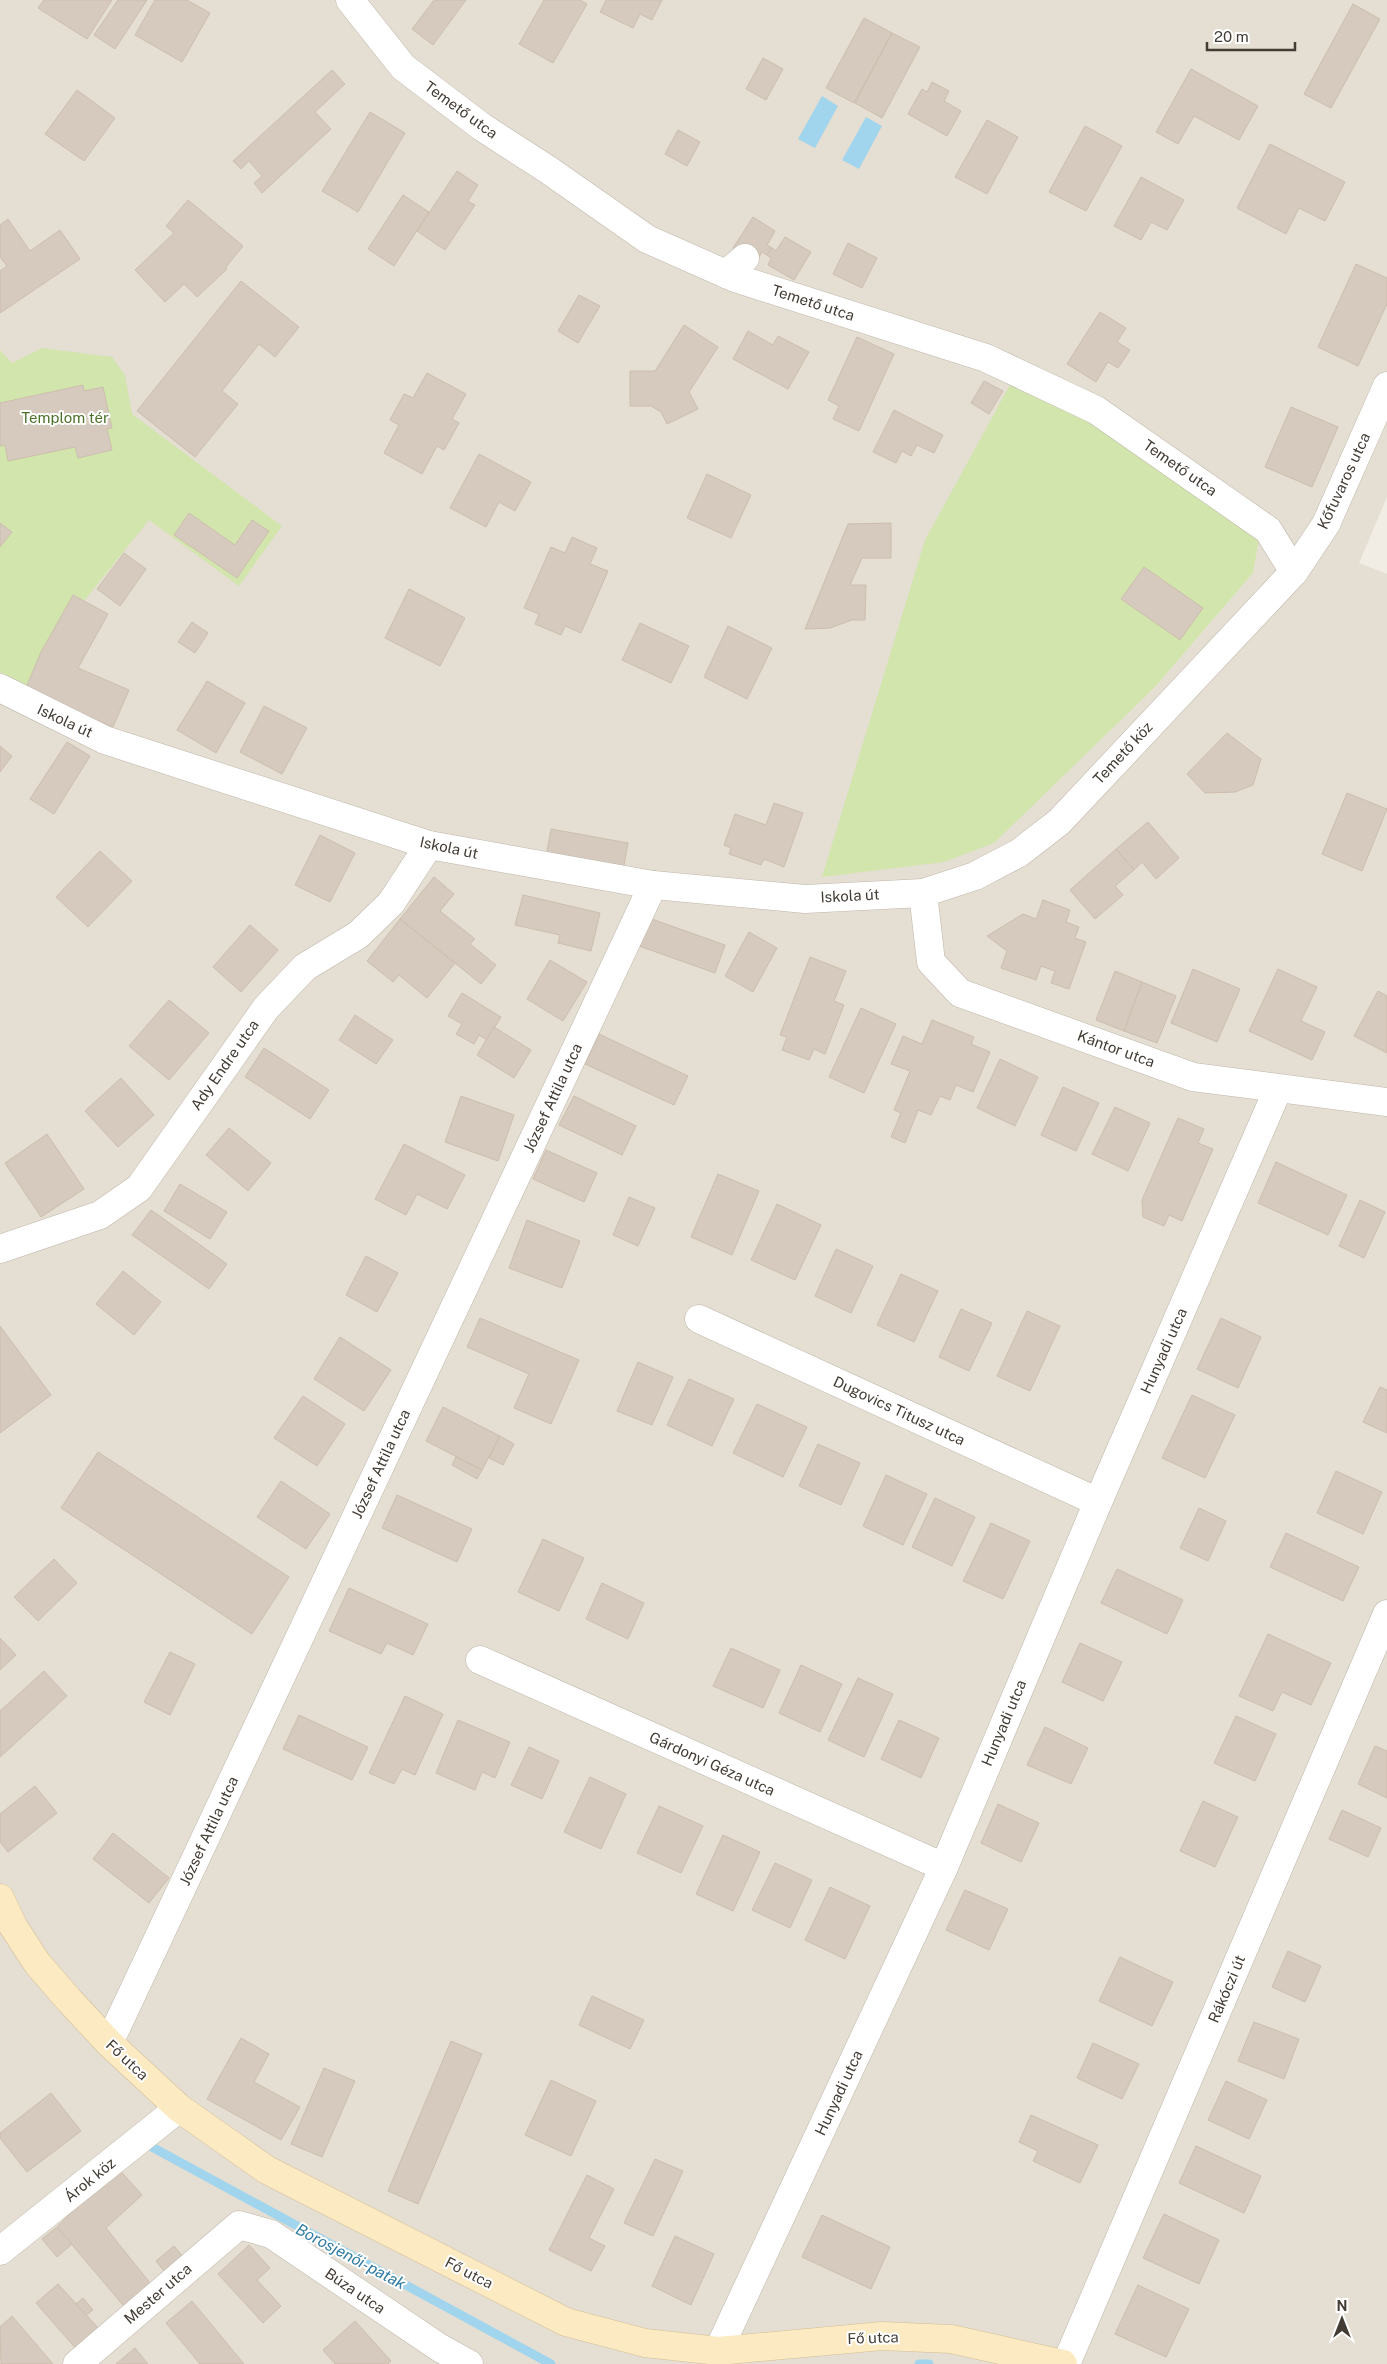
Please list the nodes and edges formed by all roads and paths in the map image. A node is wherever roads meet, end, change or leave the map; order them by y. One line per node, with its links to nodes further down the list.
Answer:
1 (350, 0): 3 (street, Temető utca)
2 (1387, 386): 3 (street, Kőfuvaros utca)
3 (1294, 572): 7 (street, Temető köz)
4 (0, 688): 5 (street, Iskola út)
5 (429, 845): 6 (street, Iskola út); 10 (street, Ady Endre utca)
6 (653, 885): 7 (street, Iskola út); 17 (street, József Attila utca)
7 (923, 893): 8 (street, Kántor utca)
8 (1278, 1090): 9 (street, Kántor utca); 12 (street, Hunyadi utca)
9 (1387, 1102)
10 (0, 1249)
11 (699, 1320): 12 (street, Dugovics Titusz utca)
12 (1098, 1502): 15 (street, Hunyadi utca)
13 (1387, 1614): 25 (street, Rákóczi út)
14 (480, 1660): 15 (street, Gárdonyi Géza utca)
15 (944, 1867): 21 (street, Hunyadi utca)
16 (0, 1898): 17 (street, Fő utca)
17 (109, 2043): 18 (street, Fő utca)
18 (179, 2108): 20 (street, Árok köz); 21 (street, Fő utca)
19 (239, 2225): 22 (street, Búza utca); 23 (street, Mester utca)
20 (0, 2252)
21 (718, 2351): 25 (street, Fő utca)
22 (431, 2356): 24 (street, Búza utca)
23 (77, 2364)
24 (469, 2364)
25 (1065, 2364)

